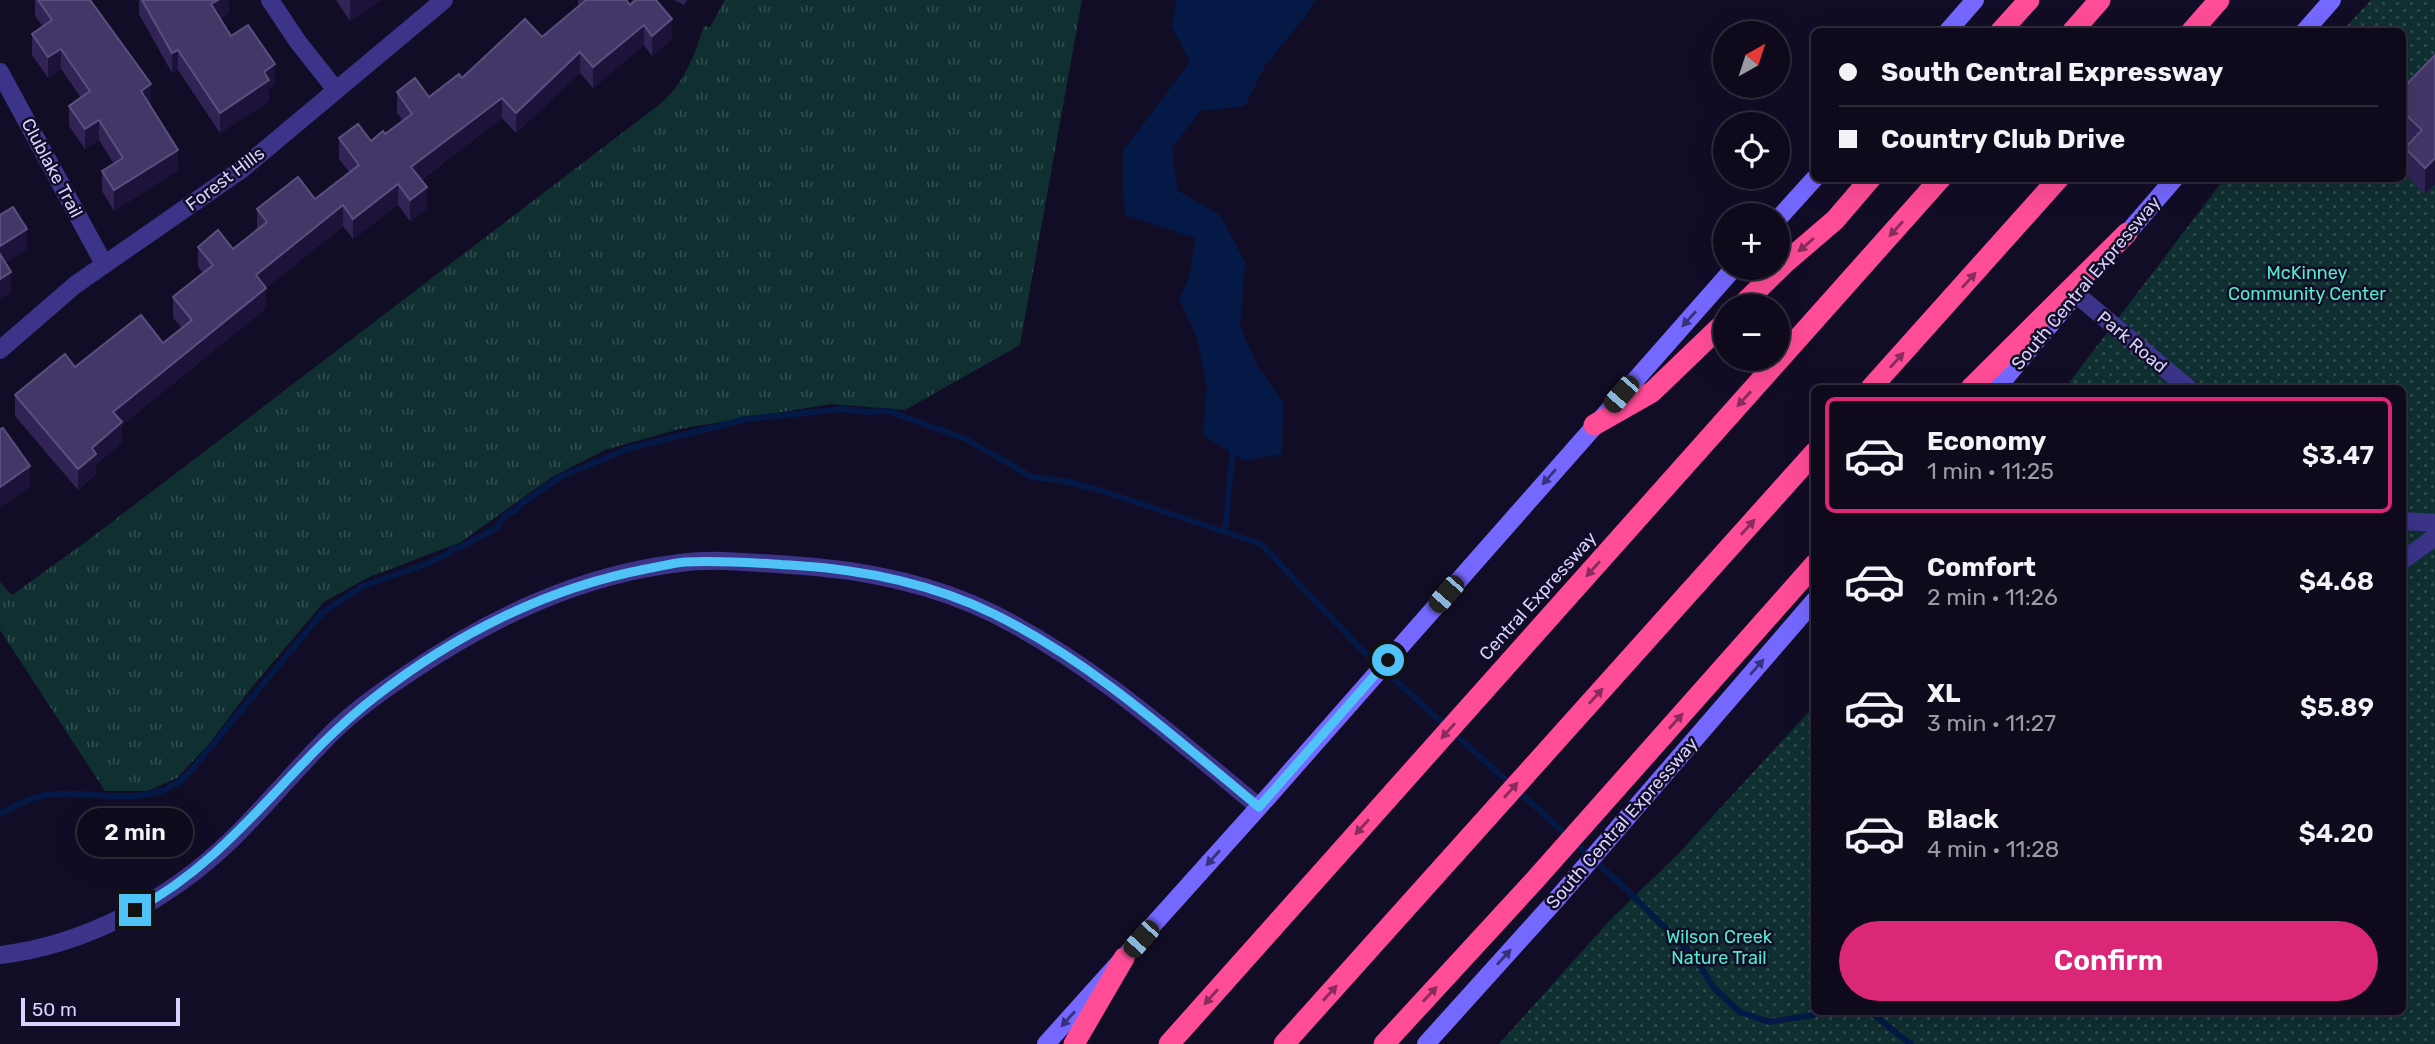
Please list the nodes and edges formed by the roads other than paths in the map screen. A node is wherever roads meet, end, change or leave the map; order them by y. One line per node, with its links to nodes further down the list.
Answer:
1 (270, 0): 14 (street)
2 (444, 0): 14 (street, Forest Hills)
3 (1975, 0): 8 (main road)
4 (2029, 0): 9 (highway)
5 (2100, 0): 10 (highway)
6 (2219, 0): 11 (highway)
7 (2332, 0): 12 (main road)
8 (1950, 28)
9 (2004, 28)
10 (2076, 28)
11 (2194, 28)
12 (2308, 28)
13 (0, 72): 22 (street, Clublake Trail)
14 (336, 90): 22 (street, Forest Hills)
15 (1811, 182): 20 (main road)
16 (1868, 182): 24 (highway, one-way to 24)
17 (1937, 182): 45 (highway, Central Expressway, one-way to 45)
18 (2055, 182): 28 (highway, one-way to 18)
19 (2172, 182): 21 (main road, South Central Expressway)
20 (1790, 205)
21 (2127, 233): 25 (main road, South Central Expressway); 29 (highway)
22 (104, 264): 27 (street, Forest Hills)
23 (1723, 280): 32 (main road, one-way to 32)
24 (1753, 294)
25 (2076, 294): 30 (main road, South Central Expressway); 31 (street, Park Road)
26 (1713, 333): 32 (highway)
27 (0, 349)
28 (1874, 385)
29 (1974, 385)
30 (2000, 385)
31 (2184, 385)
32 (1594, 425): 40 (main road, one-way to 40)
33 (1811, 456): 46 (highway, one-way to 33)
34 (2406, 521): 35 (street)
35 (2435, 523)
36 (2435, 537): 37 (street)
37 (2406, 558)
38 (1811, 568): 47 (highway, one-way to 38)
39 (1811, 605): 48 (main road, South Central Expressway, one-way to 39)
40 (1259, 807): 41 (street); 42 (main road, one-way to 42)
41 (0, 955)
42 (1124, 958): 43 (main road, one-way to 43); 44 (highway)
43 (1046, 1044)
44 (1074, 1044)
45 (1170, 1044)
46 (1284, 1044)
47 (1384, 1044)
48 (1426, 1044)

